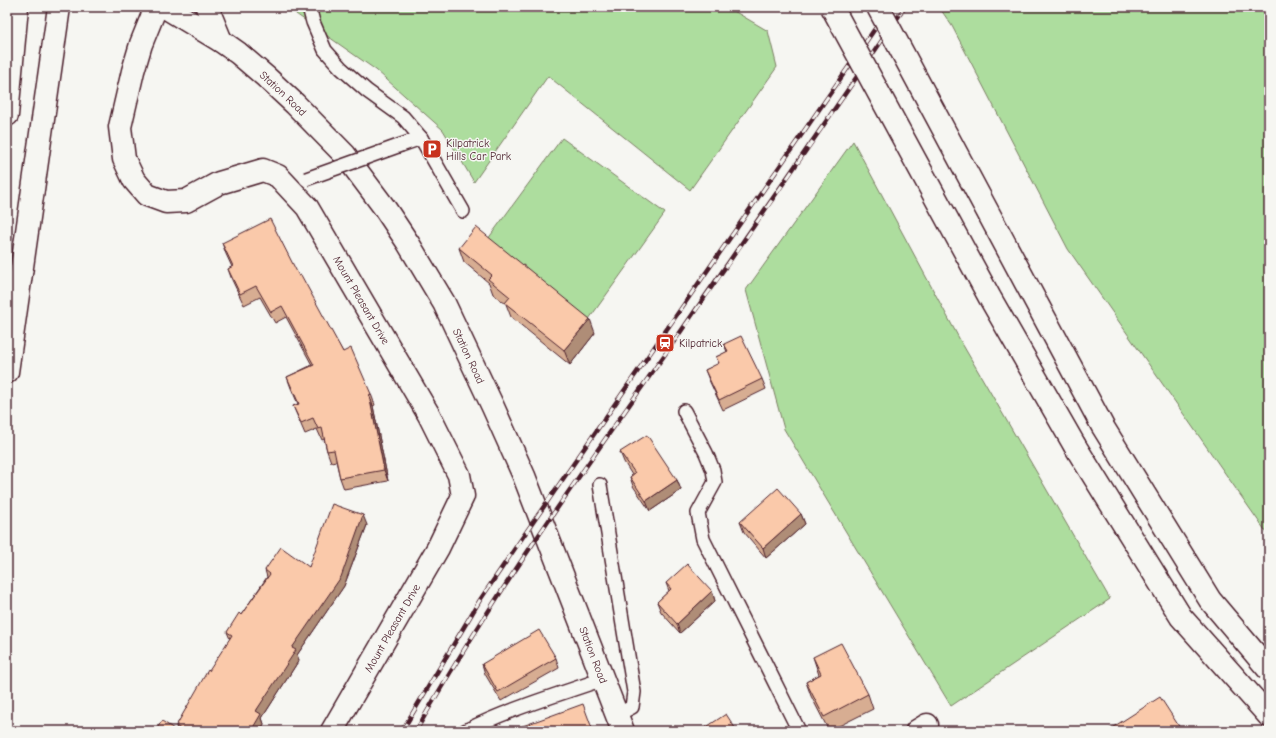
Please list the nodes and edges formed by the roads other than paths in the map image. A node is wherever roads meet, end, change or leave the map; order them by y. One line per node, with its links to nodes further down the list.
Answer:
1 (17, 7): 10 (main road)
2 (59, 7): 14 (main road)
3 (156, 7): 12 (main road, Mount Pleasant Drive)
4 (165, 7): 9 (main road, Station Road)
5 (207, 7): 9 (main road, Station Road)
6 (309, 7): 11 (lane)
7 (832, 7): 19 (main road, bridge)
8 (878, 7): 17 (main road, bridge)
9 (221, 40): 18 (main road, Station Road)
10 (7, 116)
11 (421, 138): 12 (lane, bridge); 13 (lane)
12 (298, 183): 21 (main road, Mount Pleasant Drive)
13 (463, 211)
14 (7, 372)
15 (684, 411): 23 (lane)
16 (600, 486): 20 (lane)
17 (1269, 670)
18 (604, 679): 20 (main road, Station Road); 22 (lane)
19 (1269, 716)
20 (620, 723)
21 (332, 731)
22 (465, 731)
23 (799, 731)

